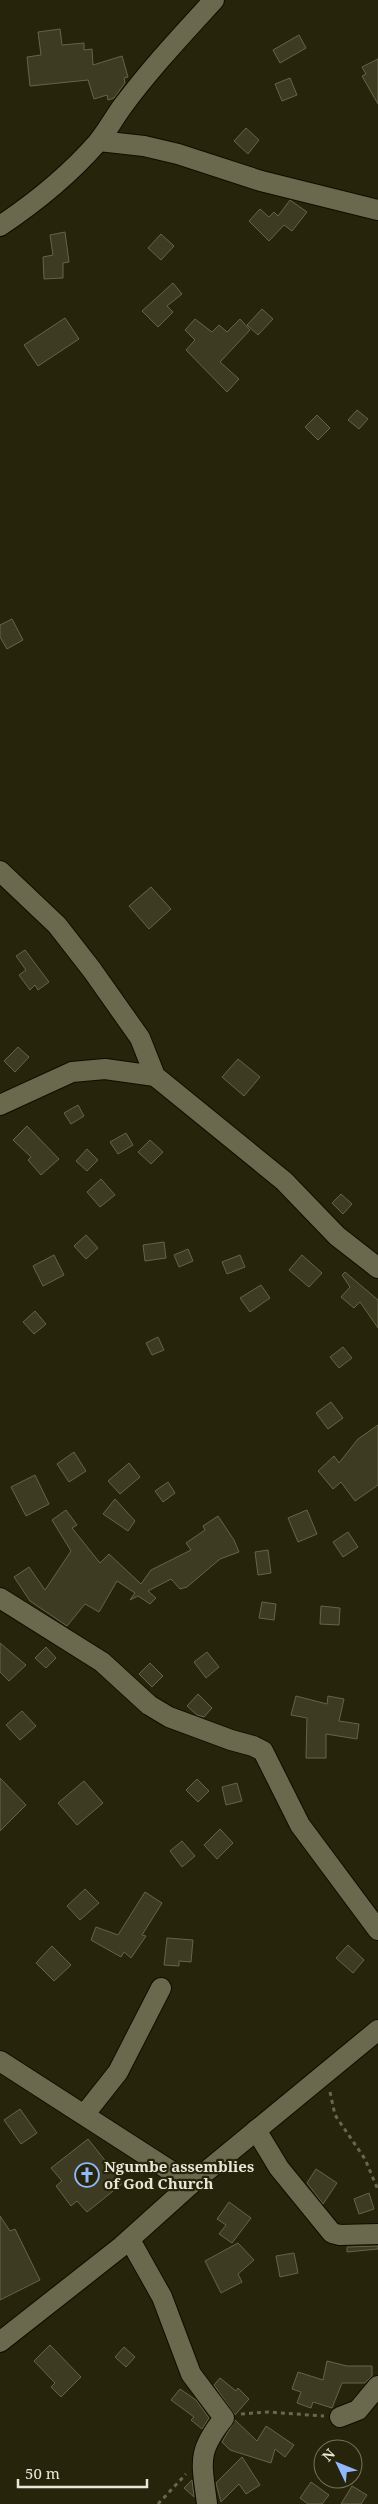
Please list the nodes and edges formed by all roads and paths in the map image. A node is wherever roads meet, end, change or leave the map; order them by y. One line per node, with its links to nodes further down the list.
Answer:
1 (214, 0): 2 (street)
2 (99, 141): 3 (street); 4 (street)
3 (378, 210)
4 (0, 226)
5 (0, 871): 6 (street)
6 (155, 1076): 7 (street); 8 (street)
7 (0, 1105)
8 (378, 1268)
9 (0, 1598): 10 (street)
10 (378, 1930)
11 (161, 1988): 15 (street)
12 (378, 2030): 14 (street)
13 (0, 2061): 15 (street)
14 (328, 2072): 16 (street); 18 (path)
15 (84, 2114): 17 (street)
16 (256, 2130): 17 (street); 19 (street)
17 (191, 2184): 20 (street)
18 (378, 2190)
19 (378, 2234)
20 (130, 2240): 21 (street); 24 (street)
21 (0, 2342)
22 (378, 2386): 23 (street)
23 (340, 2417): 24 (path)
24 (224, 2418): 25 (street)
25 (202, 2460): 26 (path); 27 (street)
26 (158, 2504)
27 (207, 2504)

